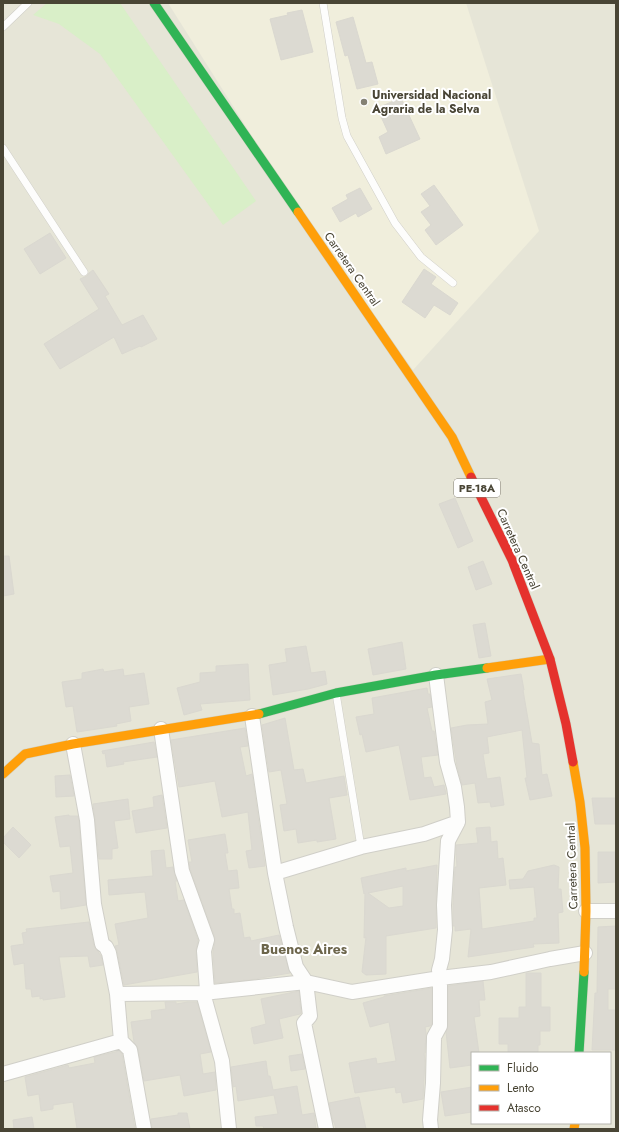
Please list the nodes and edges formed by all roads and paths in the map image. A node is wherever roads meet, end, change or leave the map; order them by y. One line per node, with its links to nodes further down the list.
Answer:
1 (28, 3): 4 (lane)
2 (154, 3): 8 (main road, Carretera Central / PE-18A)
3 (323, 3): 7 (lane)
4 (3, 27)
5 (3, 148): 6 (lane)
6 (84, 272)
7 (453, 283)
8 (550, 660): 9 (main road); 19 (main road, Carretera Central / PE-18A)
9 (436, 675): 10 (main road); 15 (street)
10 (336, 693): 11 (main road); 16 (lane)
11 (252, 716): 12 (main road); 17 (street)
12 (161, 729): 13 (main road); 23 (street)
13 (73, 744): 14 (main road); 24 (street)
14 (3, 774)
15 (458, 822): 16 (street); 21 (street)
16 (361, 846): 17 (street)
17 (275, 873): 22 (street)
18 (616, 911): 19 (street)
19 (586, 912): 20 (main road, Carretera Central / PE-18A)
20 (585, 953): 21 (street); 26 (main road, Carretera Central / PE-18A)
21 (440, 978): 22 (street); 31 (street)
22 (306, 982): 23 (street); 30 (street)
23 (203, 993): 24 (street); 29 (street)
24 (117, 994): 25 (street)
25 (121, 1041): 27 (street); 28 (street)
26 (579, 1052)
27 (3, 1074)
28 (144, 1129)
29 (230, 1129)
30 (326, 1129)
31 (431, 1129)

